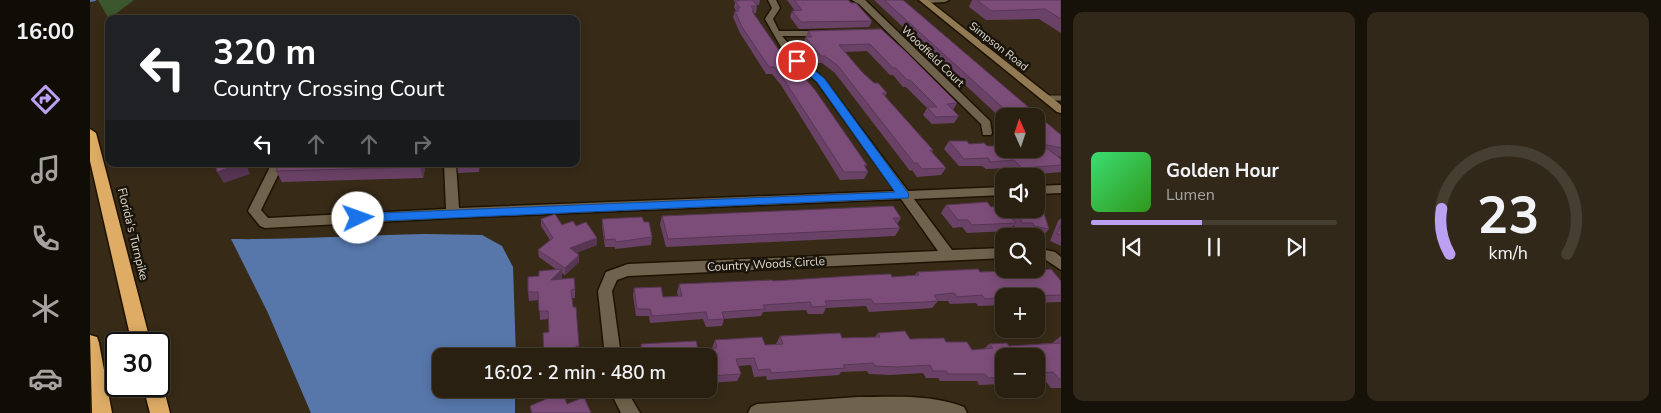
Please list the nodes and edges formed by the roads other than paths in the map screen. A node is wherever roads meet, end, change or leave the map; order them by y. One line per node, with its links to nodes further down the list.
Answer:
1 (772, 0): 6 (street)
2 (856, 0): 10 (street, Woodfield Court)
3 (923, 0): 4 (street); 7 (main road, Simpson Road)
4 (945, 0)
5 (835, 33): 6 (street)
6 (777, 34): 17 (street)
7 (1047, 98): 8 (lane); 9 (main road, Simpson Road)
8 (1061, 98)
9 (1061, 110)
10 (987, 133)
11 (91, 139): 23 (highway, Florida's Turnpike)
12 (275, 167): 18 (street)
13 (450, 167): 18 (street)
14 (1061, 188): 15 (street)
15 (1045, 189)
16 (995, 191): 17 (street)
17 (904, 196): 18 (street); 21 (street)
18 (452, 213)
19 (995, 253): 21 (street, Country Woods Circle)
20 (1045, 255): 22 (street)
21 (949, 256): 25 (street, Country Woods Circle)
22 (1061, 265)
23 (139, 332)
24 (90, 343): 28 (highway)
25 (612, 348)
26 (156, 397): 29 (highway)
27 (622, 398): 30 (street)
28 (102, 413)
29 (160, 413)
30 (631, 413)
31 (757, 413): 32 (street)
32 (958, 413)

